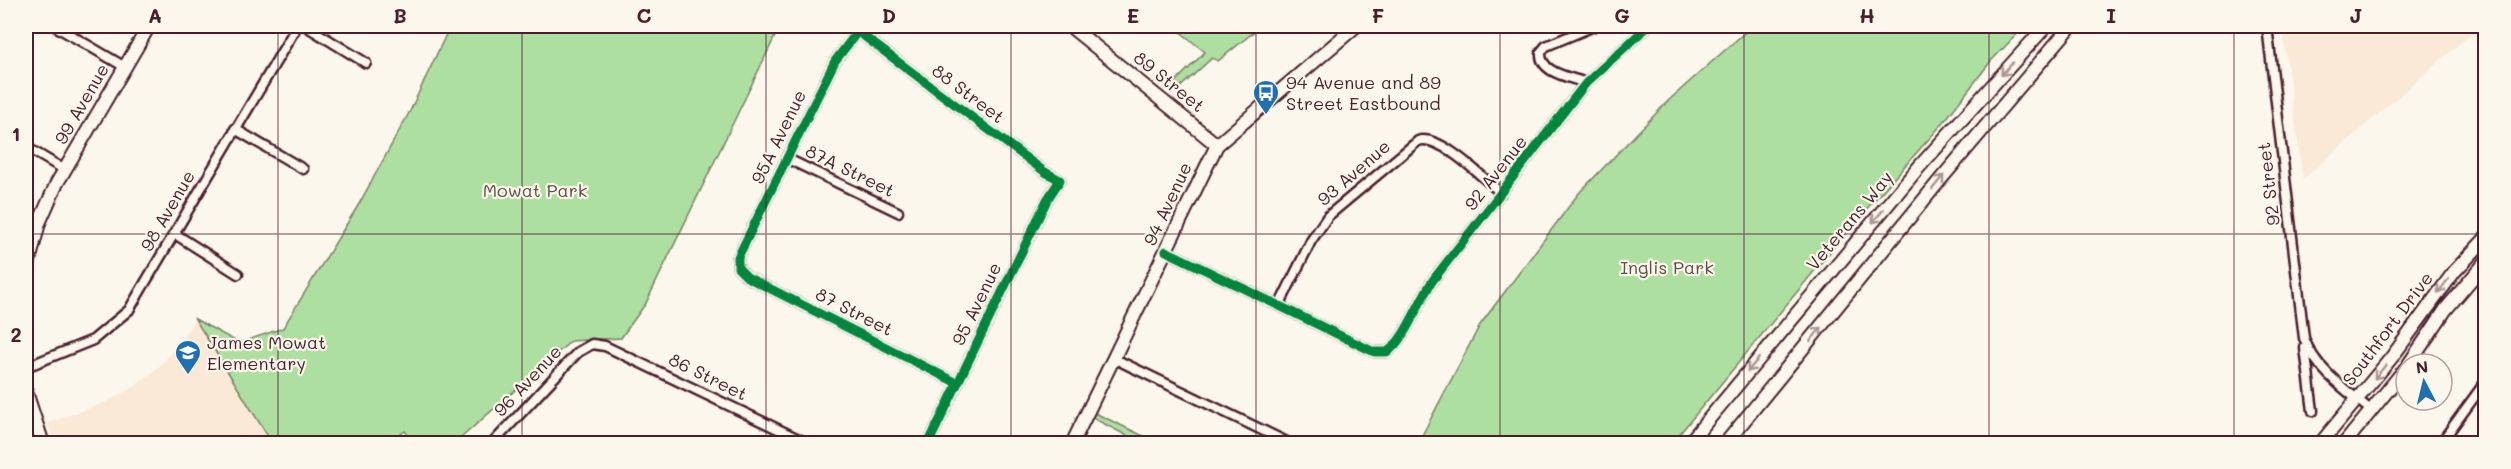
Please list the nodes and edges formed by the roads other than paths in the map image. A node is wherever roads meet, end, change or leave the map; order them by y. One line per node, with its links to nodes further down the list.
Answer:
1 (55, 26): 14 (street)
2 (149, 26): 14 (main road, 99 Avenue)
3 (297, 26): 16 (street, 98 Avenue)
4 (306, 26): 13 (street)
5 (1070, 26): 17 (main road, 89 Street)
6 (1356, 26): 17 (main road, 94 Avenue)
7 (1594, 26): 15 (street)
8 (1648, 26): 15 (street, 92 Avenue)
9 (2046, 26): 51 (main road, Veterans Way, one-way to 51)
10 (2071, 26): 52 (main road, one-way to 10)
11 (2267, 26): 33 (street, 92 Street)
12 (860, 28): 19 (street, 95A Avenue); 22 (street, 88 Street)
13 (366, 63)
14 (125, 67): 21 (main road, 99 Avenue)
15 (1586, 83): 23 (street, 92 Avenue)
16 (235, 129): 20 (street); 25 (street, 98 Avenue)
17 (1217, 145): 27 (main road, 94 Avenue)
18 (26, 147): 21 (street)
19 (788, 159): 24 (street, 87A Street); 29 (street, 95A Avenue)
20 (303, 169)
21 (65, 170): 30 (main road, 99 Avenue)
22 (1060, 180): 39 (street, 95 Avenue)
23 (1501, 193): 32 (street, 92 Avenue); 32 (street, 93 Avenue)
24 (898, 212)
25 (175, 234): 31 (street); 37 (street, 98 Avenue)
26 (2486, 238): 42 (main road, Southfort Drive, one-way to 42)
27 (1166, 251): 32 (street); 36 (main road, 94 Avenue)
28 (2486, 262): 35 (main road, Southfort Drive)
29 (738, 268): 39 (street, 87 Street)
30 (26, 273)
31 (238, 274)
32 (1279, 306)
33 (2304, 338): 42 (street, 92 Street); 43 (street, 92 Street)
34 (592, 344): 46 (street, 96 Avenue); 47 (street, 86 Street)
35 (2417, 352)
36 (1113, 358): 49 (main road, 94 Avenue); 50 (street)
37 (26, 367)
38 (2486, 381): 55 (street)
39 (957, 382): 48 (street, 95 Avenue)
40 (2394, 383): 44 (main road, Southfort Drive)
41 (26, 392): 45 (main road)
42 (2358, 400): 44 (street, 92 Street); 53 (main road, Southfort Drive)
43 (2313, 411)
44 (2372, 411): 54 (main road, Southfort Drive)
45 (43, 444)
46 (492, 444)
47 (809, 444)
48 (928, 444)
49 (1071, 444)
50 (1291, 444)
51 (1688, 444)
52 (1725, 444)
53 (2320, 444)
54 (2344, 444)
55 (2440, 444)

